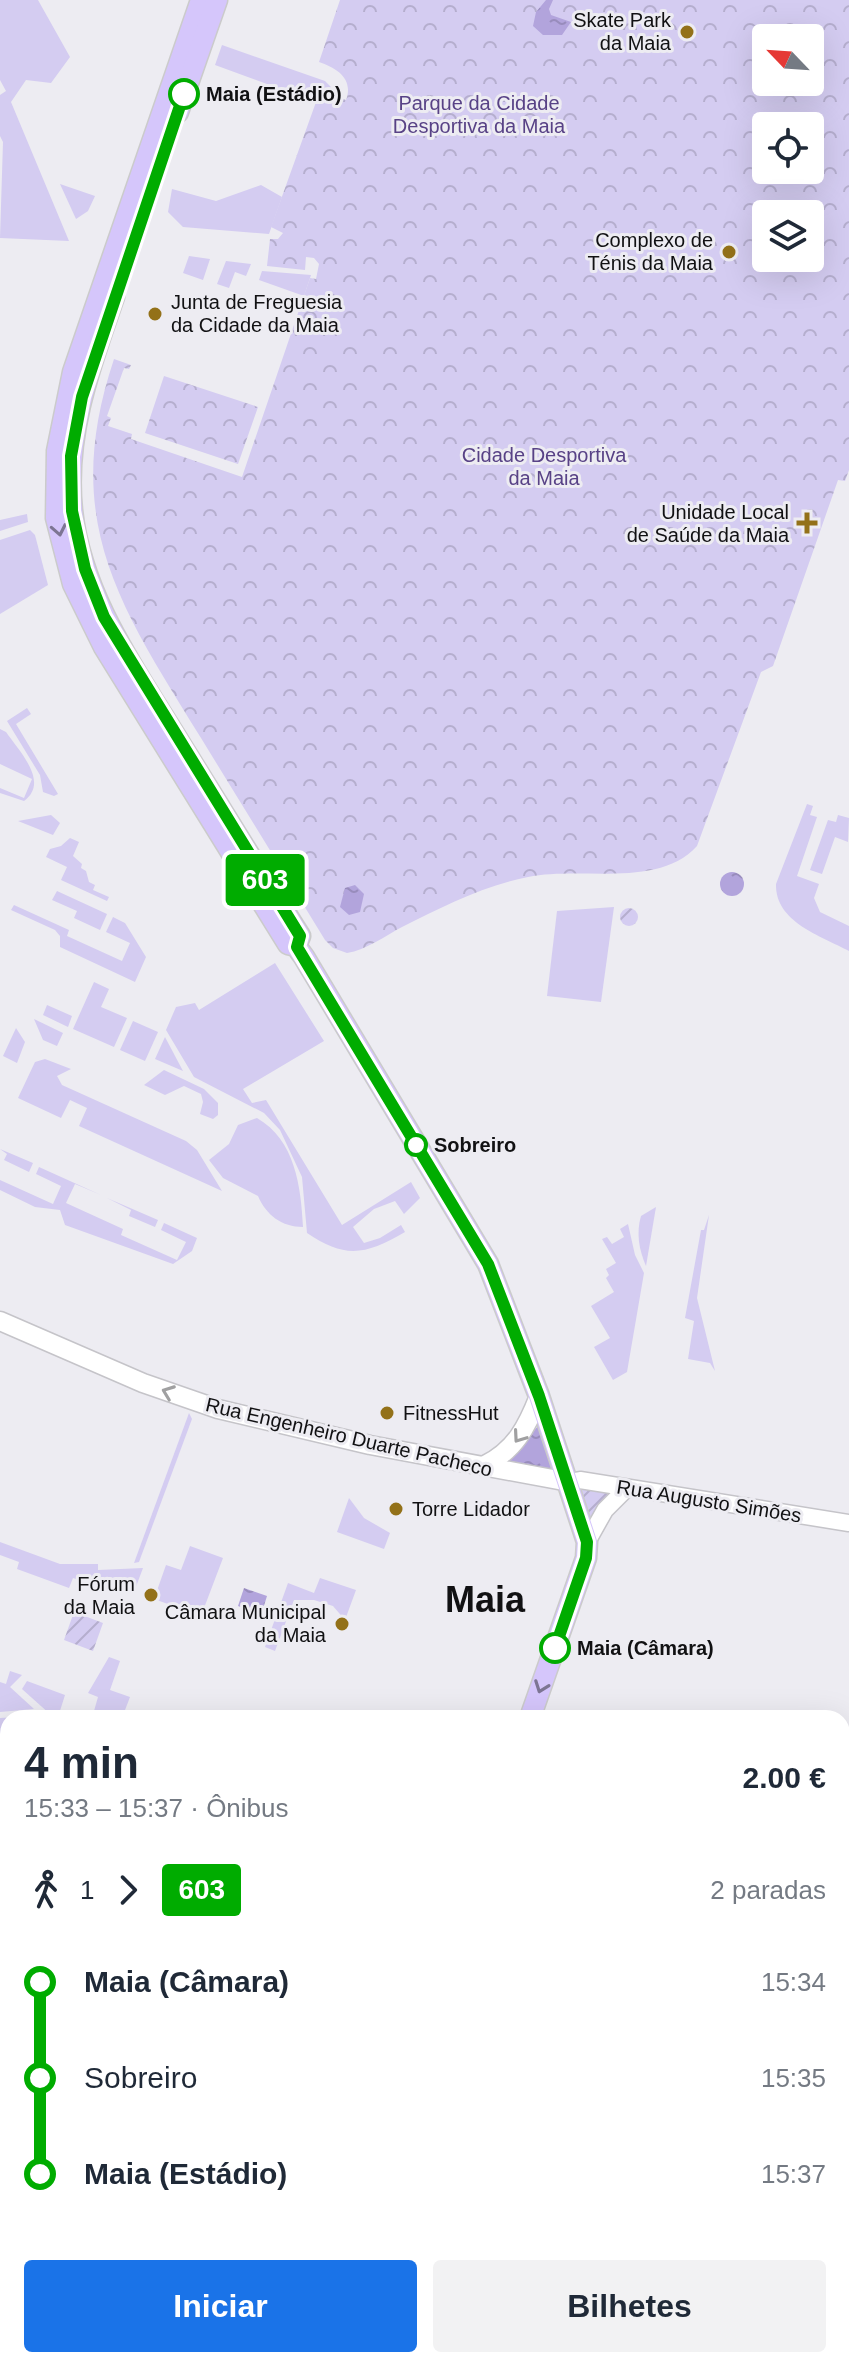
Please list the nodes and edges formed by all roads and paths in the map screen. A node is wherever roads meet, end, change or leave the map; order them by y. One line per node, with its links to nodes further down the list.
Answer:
1 (201, 0): 3 (main road, one-way to 3)
2 (217, 0): 3 (main road)
3 (296, 946): 5 (main road)
4 (0, 1321): 6 (main road, Rua Engenheiro Duarte Pacheco, one-way to 4)
5 (539, 1396): 6 (main road, one-way to 6); 7 (main road)
6 (485, 1465): 7 (main road, Rua Engenheiro Duarte Pacheco)
7 (569, 1482): 8 (street, Rua Augusto Simões); 10 (main road)
8 (627, 1488): 9 (street, Rua Augusto Simões); 10 (street)
9 (849, 1523)
10 (587, 1542): 11 (main road, one-way to 11)
11 (533, 1710)

